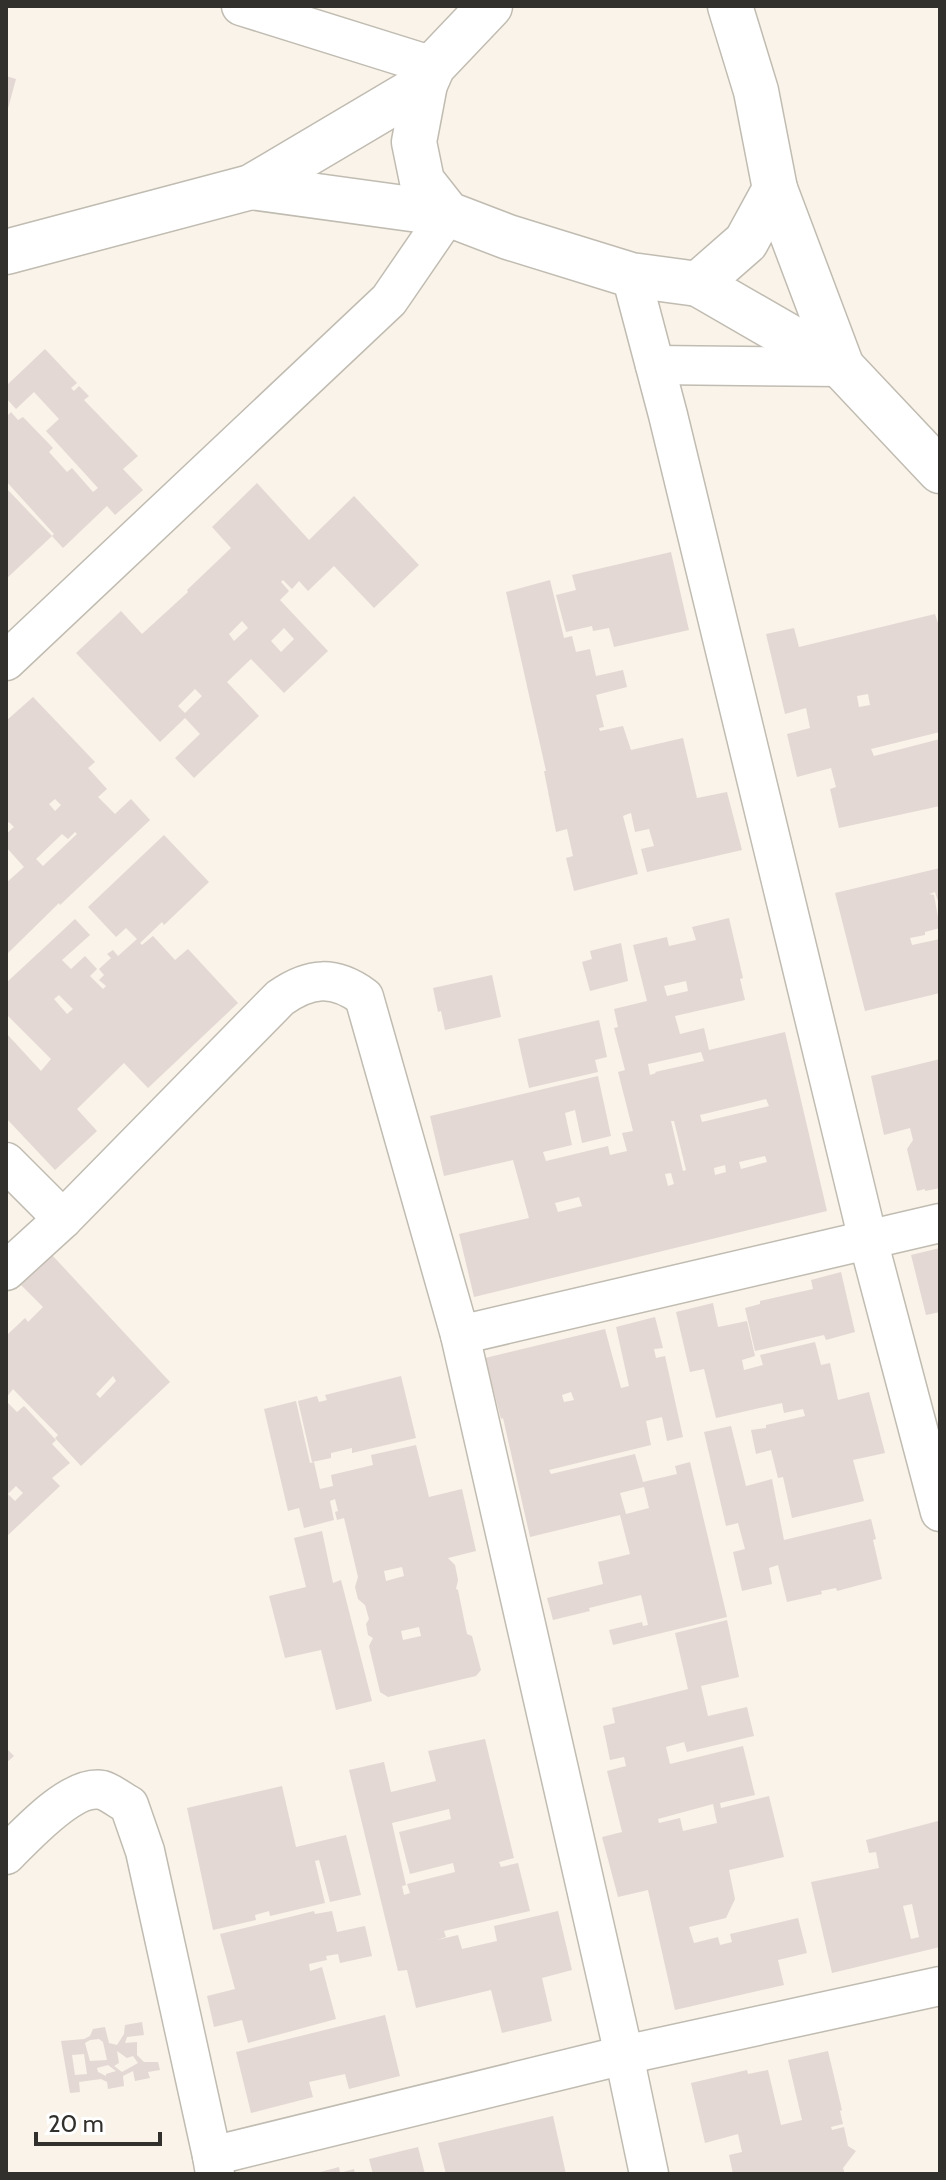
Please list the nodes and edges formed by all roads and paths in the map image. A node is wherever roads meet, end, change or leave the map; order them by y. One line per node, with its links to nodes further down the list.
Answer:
1 (241, 6): 4 (street)
2 (490, 6): 4 (street)
3 (730, 6): 6 (street)
4 (429, 75): 5 (street); 7 (street)
5 (251, 187): 7 (street); 8 (street)
6 (775, 189): 10 (street); 12 (street)
7 (448, 214): 9 (street); 14 (street)
8 (6, 252)
9 (631, 275): 10 (street); 11 (street)
10 (698, 284): 12 (street)
11 (655, 365): 12 (street); 18 (street)
12 (842, 367): 13 (street)
13 (940, 471)
14 (6, 661)
15 (6, 1162): 16 (street)
16 (63, 1219): 19 (street); 20 (street)
17 (940, 1223): 18 (street)
18 (868, 1240): 20 (street); 21 (street)
19 (6, 1271)
20 (460, 1335): 24 (street)
21 (940, 1512)
22 (6, 1855): 25 (street)
23 (940, 1986): 24 (street)
24 (624, 2055): 25 (street); 26 (street)
25 (214, 2165)
26 (649, 2174)

